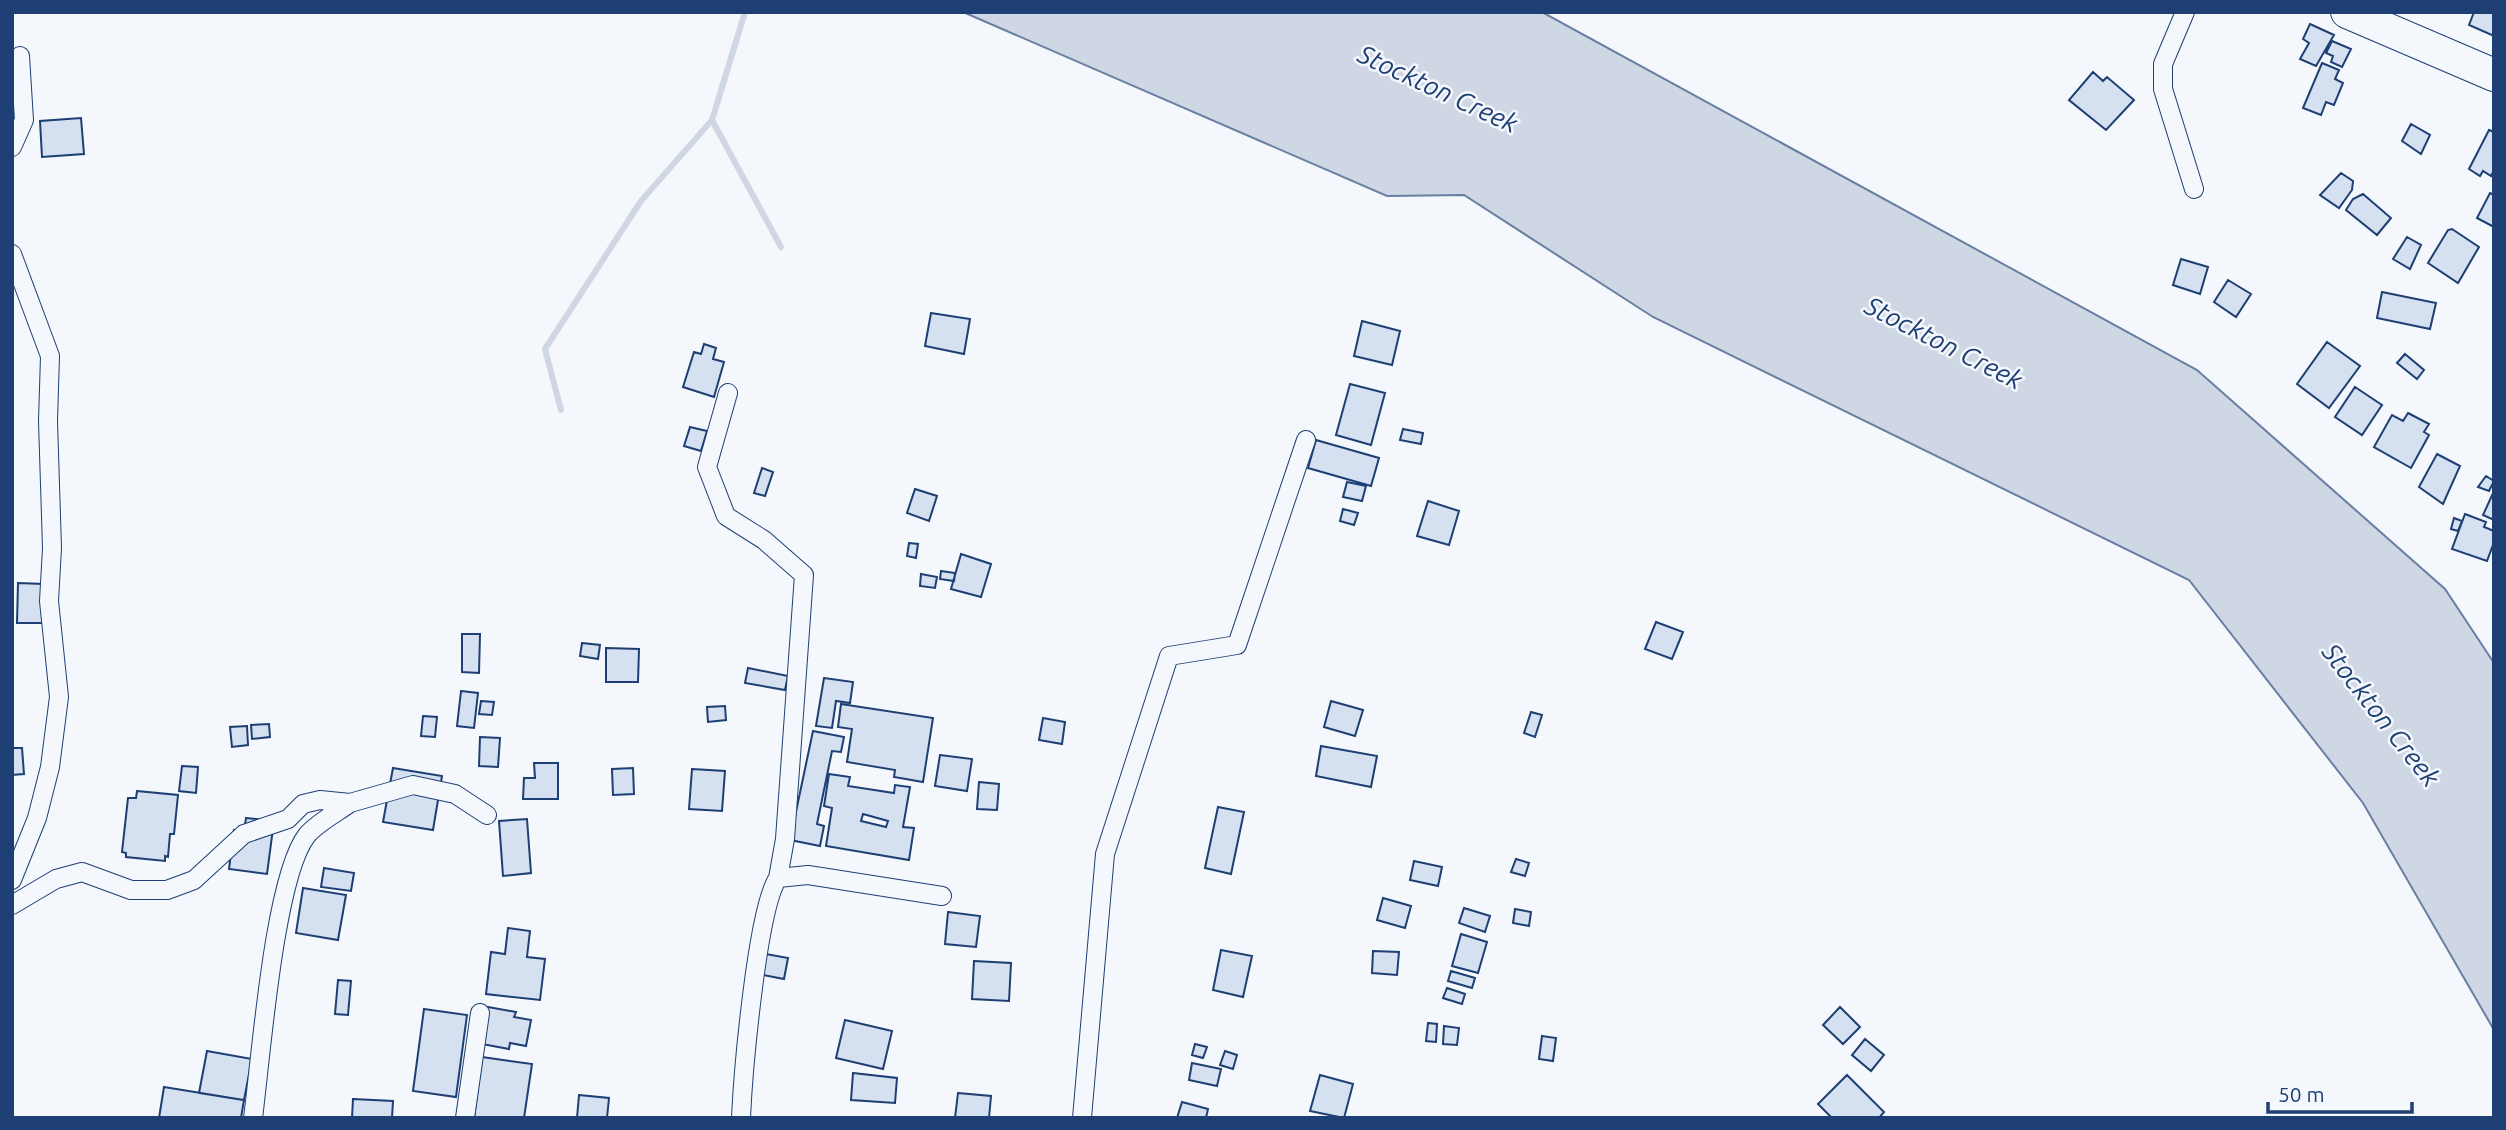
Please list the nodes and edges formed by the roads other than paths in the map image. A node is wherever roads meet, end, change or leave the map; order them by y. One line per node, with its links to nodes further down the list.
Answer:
1 (2185, 12): 6 (street)
2 (2347, 12): 4 (highway)
3 (20, 56): 5 (street)
4 (2494, 75)
5 (12, 147)
6 (2194, 189)
7 (12, 254): 13 (street)
8 (728, 393): 12 (street)
9 (1306, 440): 20 (street)
10 (350, 803): 11 (street); 15 (street); 17 (street)
11 (487, 815)
12 (778, 878): 14 (street); 19 (street)
13 (12, 880)
14 (942, 896)
15 (12, 905)
16 (480, 1013): 18 (street)
17 (253, 1118)
18 (465, 1118)
19 (741, 1118)
20 (1082, 1118)

